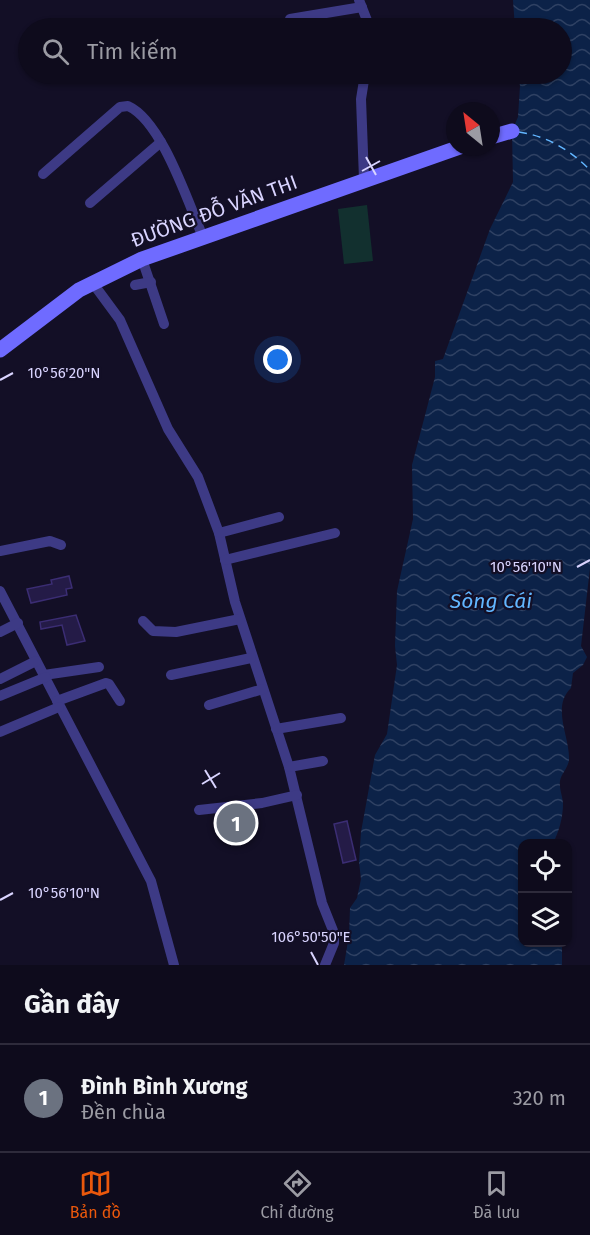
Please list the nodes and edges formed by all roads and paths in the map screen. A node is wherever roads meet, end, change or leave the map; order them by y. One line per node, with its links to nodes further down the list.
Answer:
1 (360, 4): 2 (street); 3 (street)
2 (295, 18)
3 (366, 18)
4 (363, 84): 10 (street)
5 (512, 130): 6 (street)
6 (500, 134)
7 (161, 142): 9 (street); 11 (street); 12 (street)
8 (446, 152): 10 (street, ĐƯỜNG ĐỖ VĂN THI)
9 (43, 174)
10 (364, 179): 12 (street, ĐƯỜNG ĐỖ VĂN THI)
11 (90, 202)
12 (203, 237): 13 (street, ĐƯỜNG ĐỖ VĂN THI)
13 (142, 259): 14 (street, ĐƯỜNG ĐỖ VĂN THI); 15 (street)
14 (92, 282): 18 (street, ĐƯỜNG ĐỖ VĂN THI); 20 (street)
15 (151, 282): 16 (street); 17 (street)
16 (135, 285)
17 (164, 324)
18 (0, 350)
19 (279, 517): 20 (street)
20 (219, 533): 24 (street)
21 (335, 533): 24 (street)
22 (61, 545): 23 (street)
23 (0, 551)
24 (225, 560): 26 (street)
25 (0, 591): 28 (street)
26 (240, 619): 27 (street); 30 (street)
27 (143, 621)
28 (18, 623): 29 (street); 31 (street)
29 (0, 632)
30 (251, 657): 33 (street); 36 (street)
31 (36, 661): 34 (street); 35 (street)
32 (99, 667): 34 (street)
33 (171, 675)
34 (45, 676): 37 (street); 39 (street)
35 (0, 679)
36 (262, 689): 40 (street); 42 (street)
37 (0, 696)
38 (120, 701): 39 (street)
39 (58, 704): 43 (street); 48 (street)
40 (209, 705)
41 (341, 718): 42 (street)
42 (276, 729): 45 (street)
43 (0, 732)
44 (323, 761): 45 (street)
45 (289, 767): 46 (street)
46 (297, 795): 47 (street); 49 (street)
47 (199, 810)
48 (174, 965)
49 (325, 965)

